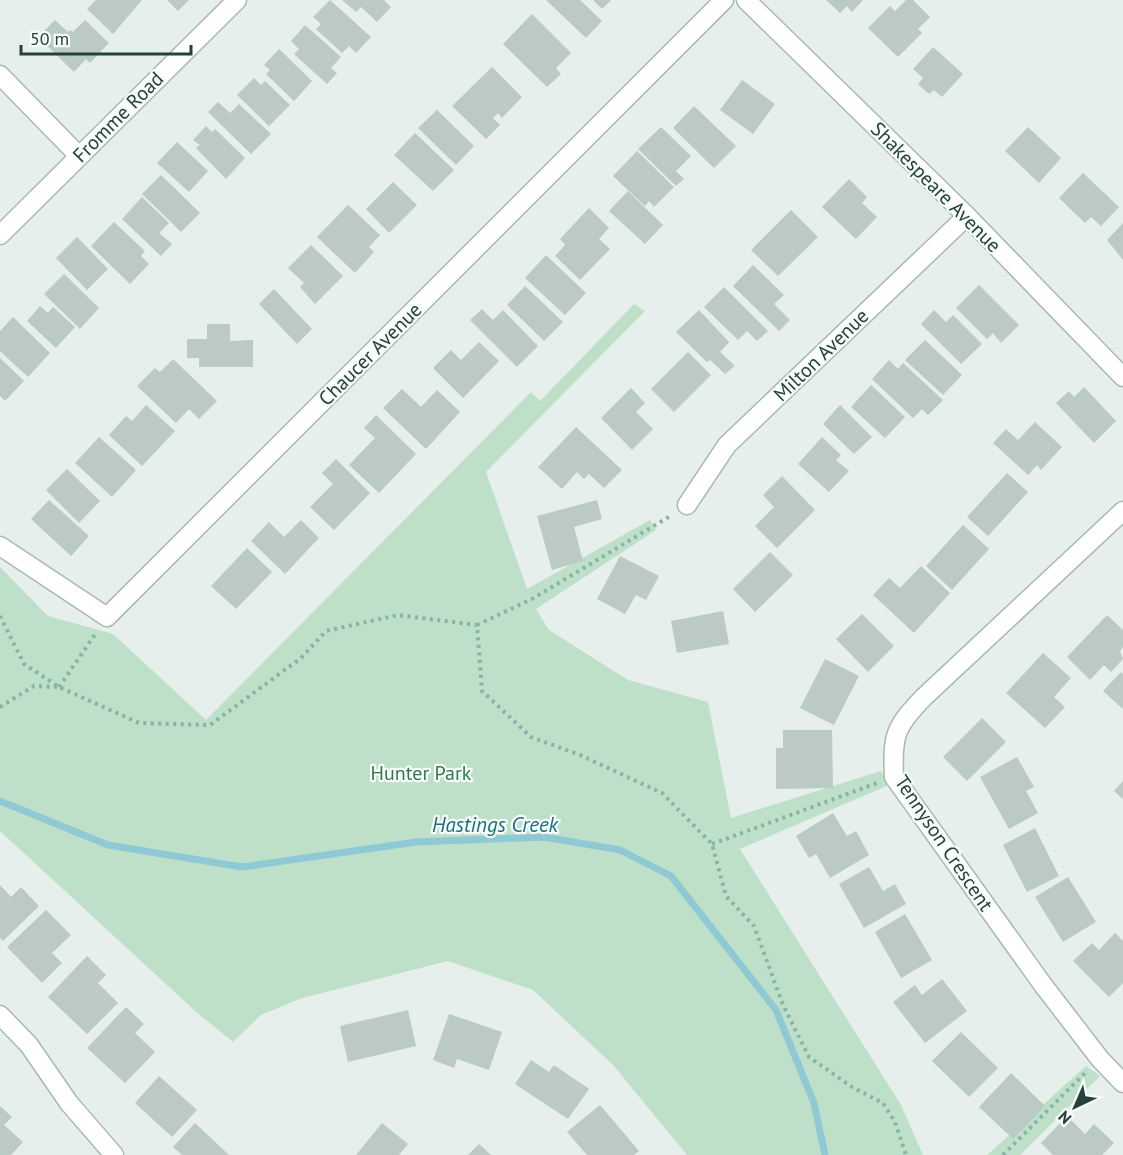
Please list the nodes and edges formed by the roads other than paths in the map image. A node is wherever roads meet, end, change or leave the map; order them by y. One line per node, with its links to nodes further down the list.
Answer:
1 (237, 0): 5 (street, Fromme Road)
2 (724, 0): 11 (street, Chaucer Avenue)
3 (746, 0): 6 (street, Shakespeare Avenue)
4 (0, 75): 5 (street)
5 (78, 156): 7 (street, Fromme Road)
6 (967, 216): 8 (street, Shakespeare Avenue); 9 (street, Milton Avenue)
7 (0, 235)
8 (1123, 377)
9 (687, 505)
10 (1123, 510): 13 (street, Tennyson Crescent)
11 (0, 546)
12 (0, 1015): 14 (street)
13 (1123, 1083)
14 (114, 1155)

